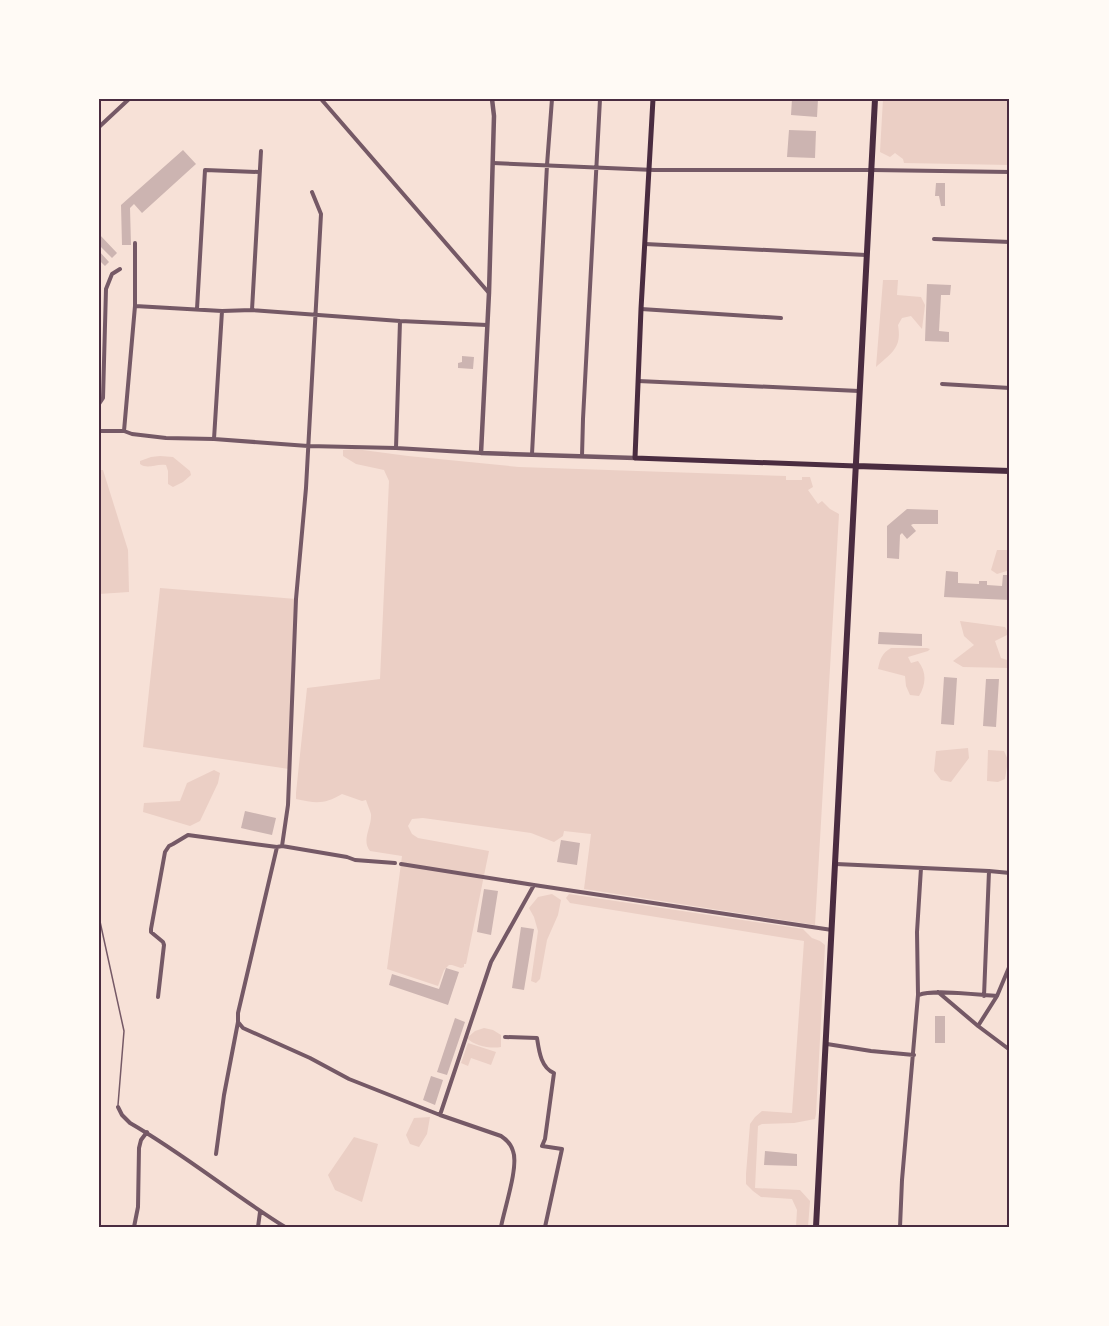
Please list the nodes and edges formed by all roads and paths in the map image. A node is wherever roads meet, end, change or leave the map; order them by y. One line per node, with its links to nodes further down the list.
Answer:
1 (129, 99): 8 (street)
2 (321, 99): 24 (street)
3 (492, 99): 10 (street)
4 (552, 99): 11 (street)
5 (600, 99): 12 (street)
6 (653, 99): 13 (main road)
7 (875, 99): 14 (main road)
8 (99, 125)
9 (261, 152): 15 (street)
10 (493, 163): 11 (street); 24 (street)
11 (547, 165): 12 (street); 45 (street)
12 (597, 168): 13 (street); 46 (street)
13 (648, 170): 14 (street); 21 (main road)
14 (872, 170): 16 (street); 22 (main road)
15 (259, 172): 26 (street); 29 (street)
16 (1010, 172)
17 (312, 192): 30 (street)
18 (934, 240): 19 (street)
19 (1010, 242)
20 (135, 243): 25 (street)
21 (645, 244): 22 (street); 27 (main road)
22 (867, 255): 37 (main road)
23 (120, 269): 38 (street)
24 (489, 293): 33 (street)
25 (135, 306): 26 (street); 40 (street)
26 (196, 309): 28 (street)
27 (641, 309): 31 (street); 34 (main road)
28 (222, 310): 29 (street); 41 (street)
29 (252, 310): 30 (street)
30 (315, 315): 32 (street); 42 (street)
31 (781, 318)
32 (400, 321): 33 (street); 43 (street)
33 (487, 325): 44 (street)
34 (638, 381): 37 (street); 47 (main road)
35 (942, 384): 36 (street)
36 (1010, 388)
37 (860, 392): 48 (main road)
38 (99, 404)
39 (101, 431): 40 (street)
40 (124, 431): 41 (street)
41 (214, 439): 42 (street)
42 (308, 446): 43 (street); 50 (street)
43 (396, 448): 44 (street)
44 (481, 453): 45 (street)
45 (532, 454): 46 (street)
46 (582, 456): 47 (street)
47 (635, 458): 48 (main road)
48 (856, 466): 49 (main road); 53 (main road)
49 (1010, 471)
50 (280, 846): 51 (street); 65 (street); 66 (street)
51 (395, 863)
52 (401, 864): 57 (street)
53 (836, 864): 54 (street); 59 (main road)
54 (921, 868): 55 (street); 62 (street)
55 (989, 871): 56 (street); 63 (street)
56 (1010, 873)
57 (534, 885): 59 (street); 73 (street)
58 (99, 917): 72 (lane)
59 (832, 930): 69 (main road)
60 (1010, 965): 64 (street)
61 (938, 992): 62 (street); 63 (street); 67 (street)
62 (918, 995): 71 (street)
63 (984, 996): 64 (street)
64 (997, 996): 67 (street)
65 (158, 997)
66 (238, 1022): 73 (street); 75 (street)
67 (978, 1026): 70 (street)
68 (505, 1037): 81 (street)
69 (826, 1044): 71 (street); 82 (main road)
70 (1010, 1050)
71 (914, 1055): 83 (street)
72 (118, 1107): 74 (street)
73 (440, 1115): 80 (street)
74 (147, 1132): 76 (street); 77 (street)
75 (216, 1154)
76 (261, 1212): 78 (street); 79 (street)
77 (134, 1227)
78 (258, 1227)
79 (285, 1227)
80 (501, 1227)
81 (545, 1227)
82 (816, 1227)
83 (900, 1227)

